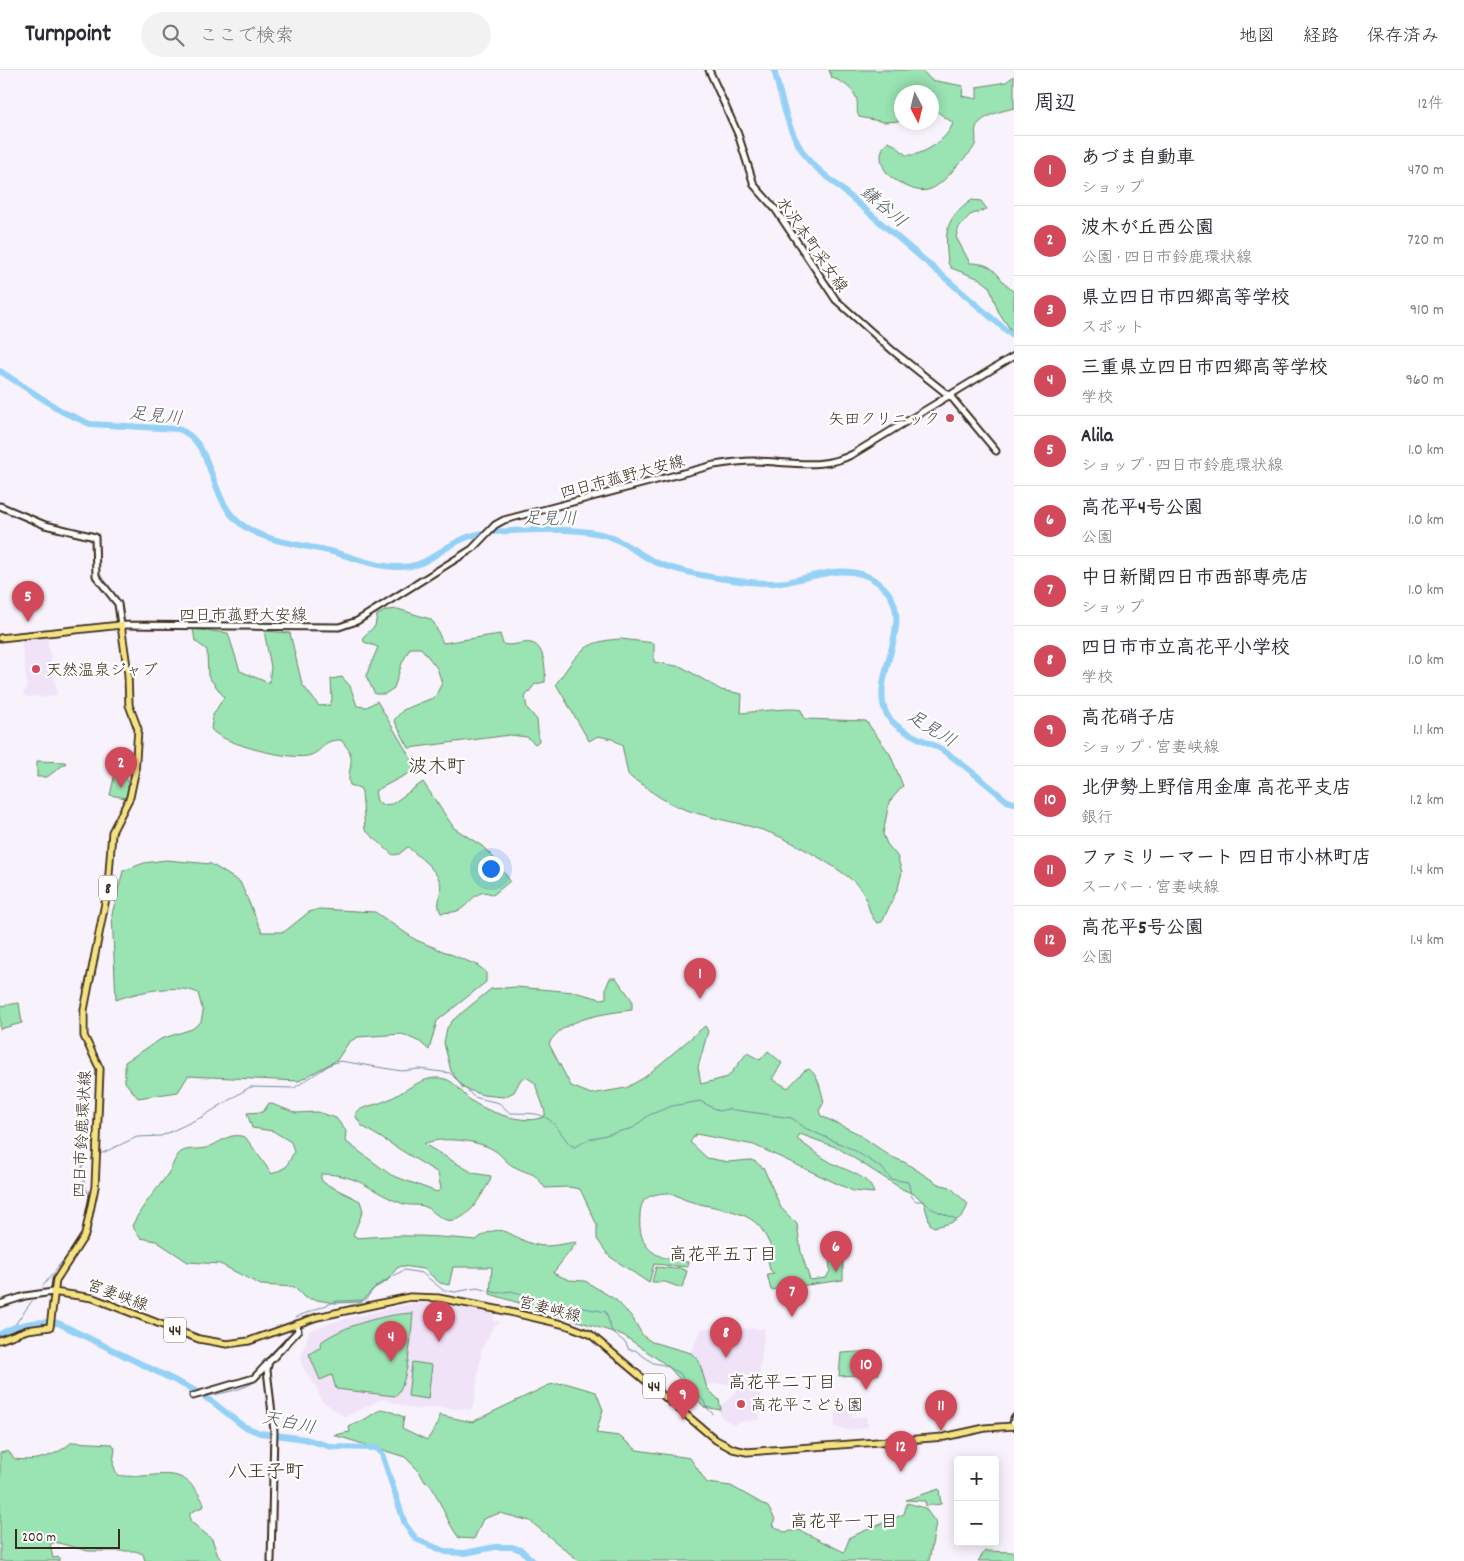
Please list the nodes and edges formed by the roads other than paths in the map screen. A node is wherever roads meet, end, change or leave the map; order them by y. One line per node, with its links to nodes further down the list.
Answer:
1 (709, 70): 3 (main road, 水沢本町采女線)
2 (1014, 356): 3 (main road, 四日市菰野大安線)
3 (948, 396): 4 (main road, 水沢本町采女線); 6 (main road, 四日市菰野大安線)
4 (996, 451)
5 (0, 506): 6 (main road)
6 (121, 625): 7 (main road); 8 (main road, 四日市鈴鹿環状線 / 8)
7 (0, 638)
8 (54, 1292): 9 (main road); 10 (main road, 宮妻峡線 / 44); 11 (main road, 四日市鈴鹿環状線 / 8)
9 (0, 1304)
10 (297, 1324): 12 (main road); 15 (main road, 宮妻峡線 / 44)
11 (0, 1340)
12 (269, 1362): 13 (main road); 16 (main road)
13 (193, 1396)
14 (1014, 1418): 15 (main road)
15 (1013, 1426)
16 (271, 1561)

